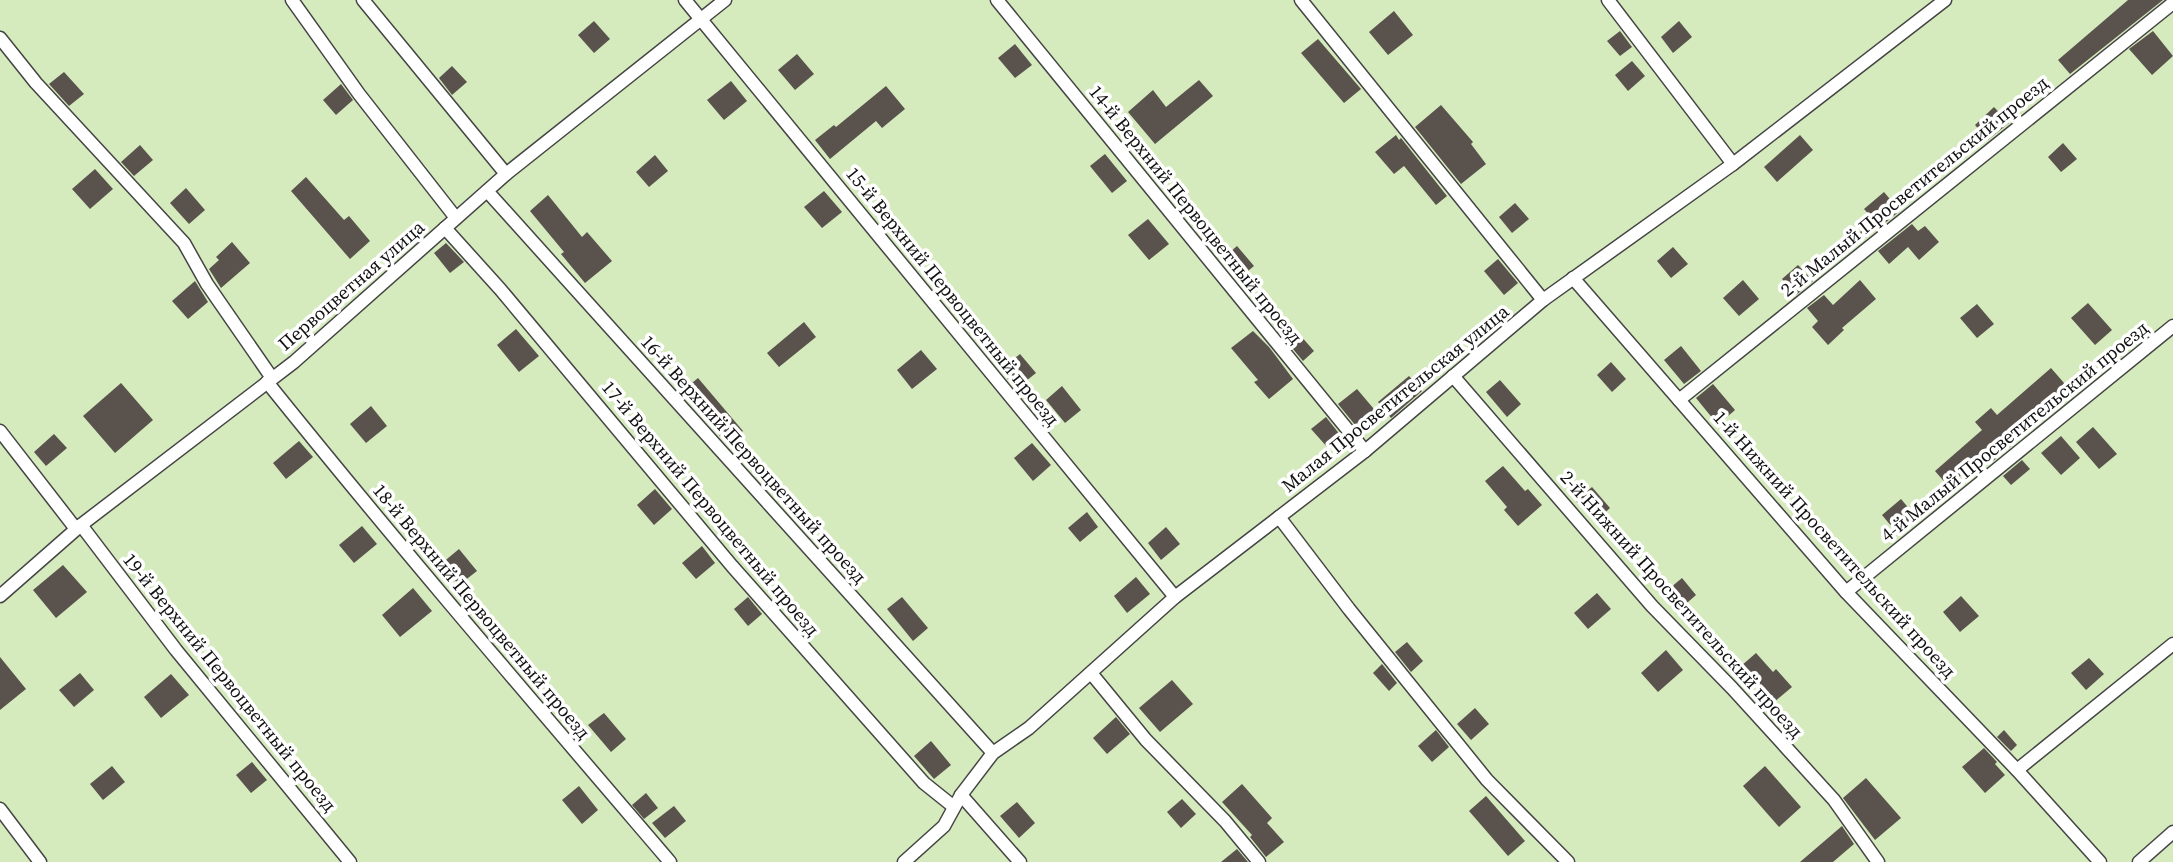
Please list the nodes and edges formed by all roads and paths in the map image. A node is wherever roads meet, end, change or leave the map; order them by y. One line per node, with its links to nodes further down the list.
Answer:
1 (292, 0): 15 (lane)
2 (363, 0): 13 (lane)
3 (685, 0): 10 (lane, 15-й Верхний Первоцветный проезд)
4 (724, 0): 10 (lane, Первоцветная улица)
5 (997, 0): 24 (lane, 14-й Верхний Первоцветный проезд)
6 (1301, 0): 18 (lane)
7 (1608, 0): 12 (lane)
8 (1944, 0): 12 (lane, Малая Просветительская улица)
9 (2173, 3): 22 (lane, 2-й Малый Просветительский проезд)
10 (701, 20): 13 (lane, Первоцветная улица); 29 (lane, 15-й Верхний Первоцветный проезд)
11 (0, 38): 21 (lane, 18-й Верхний Первоцветный проезд)
12 (1733, 164): 17 (lane, Малая Просветительская улица)
13 (506, 174): 14 (lane, Первоцветная улица)
14 (487, 191): 15 (lane, Первоцветная улица); 32 (lane, 16-й Верхний Первоцветный проезд)
15 (456, 218): 16 (lane, Первоцветная улица)
16 (444, 228): 21 (lane, Первоцветная улица); 35 (lane, 17-й Верхний Первоцветный проезд)
17 (1573, 278): 18 (lane, Малая Просветительская улица); 22 (lane, 1-й Нижний Просветительский проезд)
18 (1543, 300): 20 (lane, Малая Просветительская улица)
19 (2173, 326): 27 (lane, 4-й Малый Просветительский проезд)
20 (1453, 376): 24 (lane, Малая Просветительская улица); 45 (lane, 2-й Нижний Просветительский проезд)
21 (270, 380): 26 (lane, Первоцветная улица); 40 (lane, 18-й Верхний Первоцветный проезд)
22 (1679, 400): 27 (lane, 1-й Нижний Просветительский проезд)
23 (0, 431): 26 (lane, 19-й Верхний Первоцветный проезд)
24 (1365, 451): 25 (lane, Малая Просветительская улица)
25 (1279, 517): 29 (lane, Малая Просветительская улица); 44 (lane)
26 (78, 527): 28 (lane, Первоцветная улица); 39 (lane, 19-й Верхний Первоцветный проезд)
27 (1846, 592): 33 (lane, 1-й Нижний Просветительский проезд)
28 (0, 596)
29 (1175, 597): 31 (lane, Малая Просветительская улица)
30 (2173, 644): 33 (lane)
31 (1091, 673): 32 (lane, Малая Просветительская улица); 43 (lane)
32 (993, 753): 34 (lane, Малая Просветительская улица)
33 (2017, 770): 46 (lane, 1-й Нижний Просветительский проезд)
34 (961, 795): 35 (lane, Малая Просветительская улица); 42 (lane)
35 (954, 807): 41 (lane, Малая Просветительская улица)
36 (0, 809): 38 (lane)
37 (2173, 832): 47 (lane)
38 (40, 862)
39 (350, 862)
40 (670, 862)
41 (904, 862)
42 (1020, 862)
43 (1259, 862)
44 (1568, 862)
45 (1878, 862)
46 (2100, 862)
47 (2139, 862)

